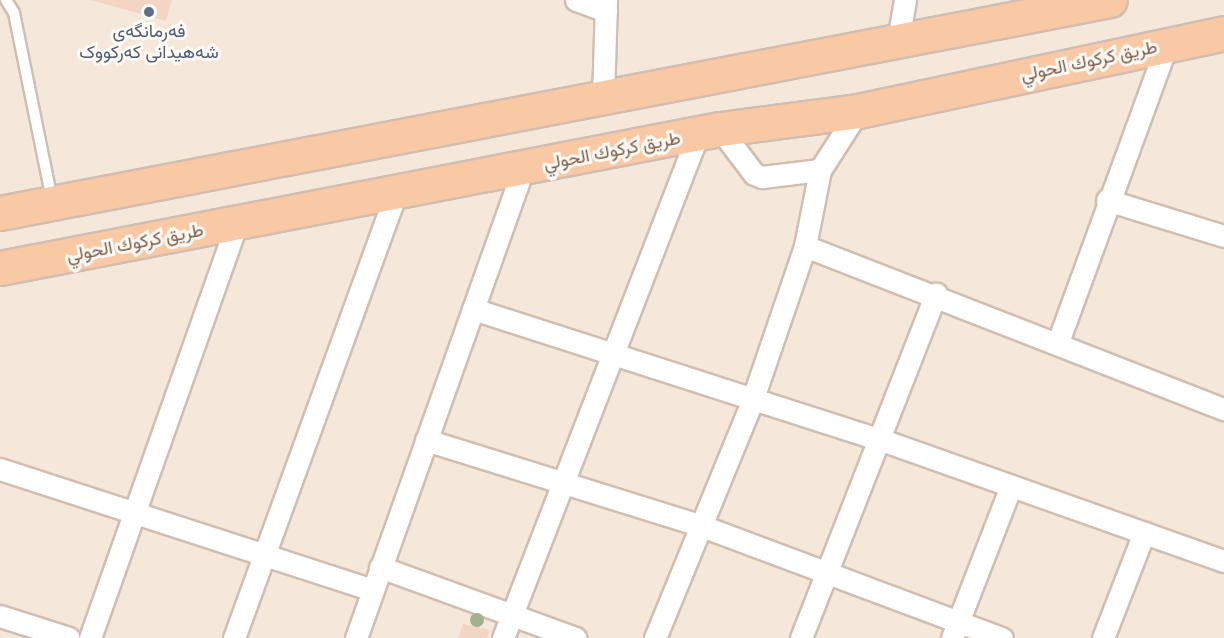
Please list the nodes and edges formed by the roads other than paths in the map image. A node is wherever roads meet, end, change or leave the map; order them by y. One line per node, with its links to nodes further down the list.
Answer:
1 (6, 0): 16 (lane)
2 (576, 0): 5 (street)
3 (905, 0): 7 (street)
4 (1110, 0): 7 (highway)
5 (606, 5): 9 (street)
6 (1224, 33): 8 (highway, طريق كركوك الحولي)
7 (898, 40): 9 (highway)
8 (1167, 44): 10 (highway, طريق كركوك الحولي); 15 (street)
9 (603, 98): 16 (highway)
10 (858, 111): 11 (highway, طريق كركوك الحولي); 13 (street)
11 (709, 132): 12 (highway, طريق كركوك الحولي); 13 (street); 25 (street)
12 (523, 168): 14 (highway, طريق كركوك الحولي); 23 (street)
13 (820, 170): 20 (street)
14 (396, 193): 18 (highway, طريق كركوك الحولي); 36 (street)
15 (1107, 200): 19 (street); 24 (street)
16 (53, 203): 17 (highway)
17 (0, 213)
18 (237, 223): 21 (highway, طريق كركوك الحولي); 33 (street)
19 (1224, 236)
20 (805, 246): 22 (street); 26 (street)
21 (0, 268)
22 (936, 294): 24 (street); 28 (street)
23 (473, 309): 25 (street); 29 (street)
24 (1059, 342): 27 (street)
25 (614, 352): 26 (street); 31 (street)
26 (752, 401): 28 (street); 34 (street)
27 (1224, 409)
28 (879, 439): 32 (street); 39 (street)
29 (426, 440): 31 (street); 38 (street)
30 (0, 469): 33 (street)
31 (562, 485): 34 (street); 41 (street)
32 (1011, 486): 35 (street); 43 (street)
33 (132, 512): 36 (street); 45 (street)
34 (702, 526): 39 (street); 50 (street)
35 (1144, 533): 37 (street); 53 (street)
36 (262, 555): 40 (street); 46 (street)
37 (1224, 561)
38 (380, 567): 40 (street); 41 (street)
39 (826, 575): 43 (street); 51 (street)
40 (372, 590): 47 (street)
41 (512, 615): 48 (street); 49 (street)
42 (0, 616): 44 (street)
43 (955, 630): 52 (street)
44 (69, 638)
45 (90, 638)
46 (234, 638)
47 (356, 638)
48 (503, 638)
49 (575, 638)
50 (655, 638)
51 (801, 638)
52 (1002, 638)
53 (1104, 638)

